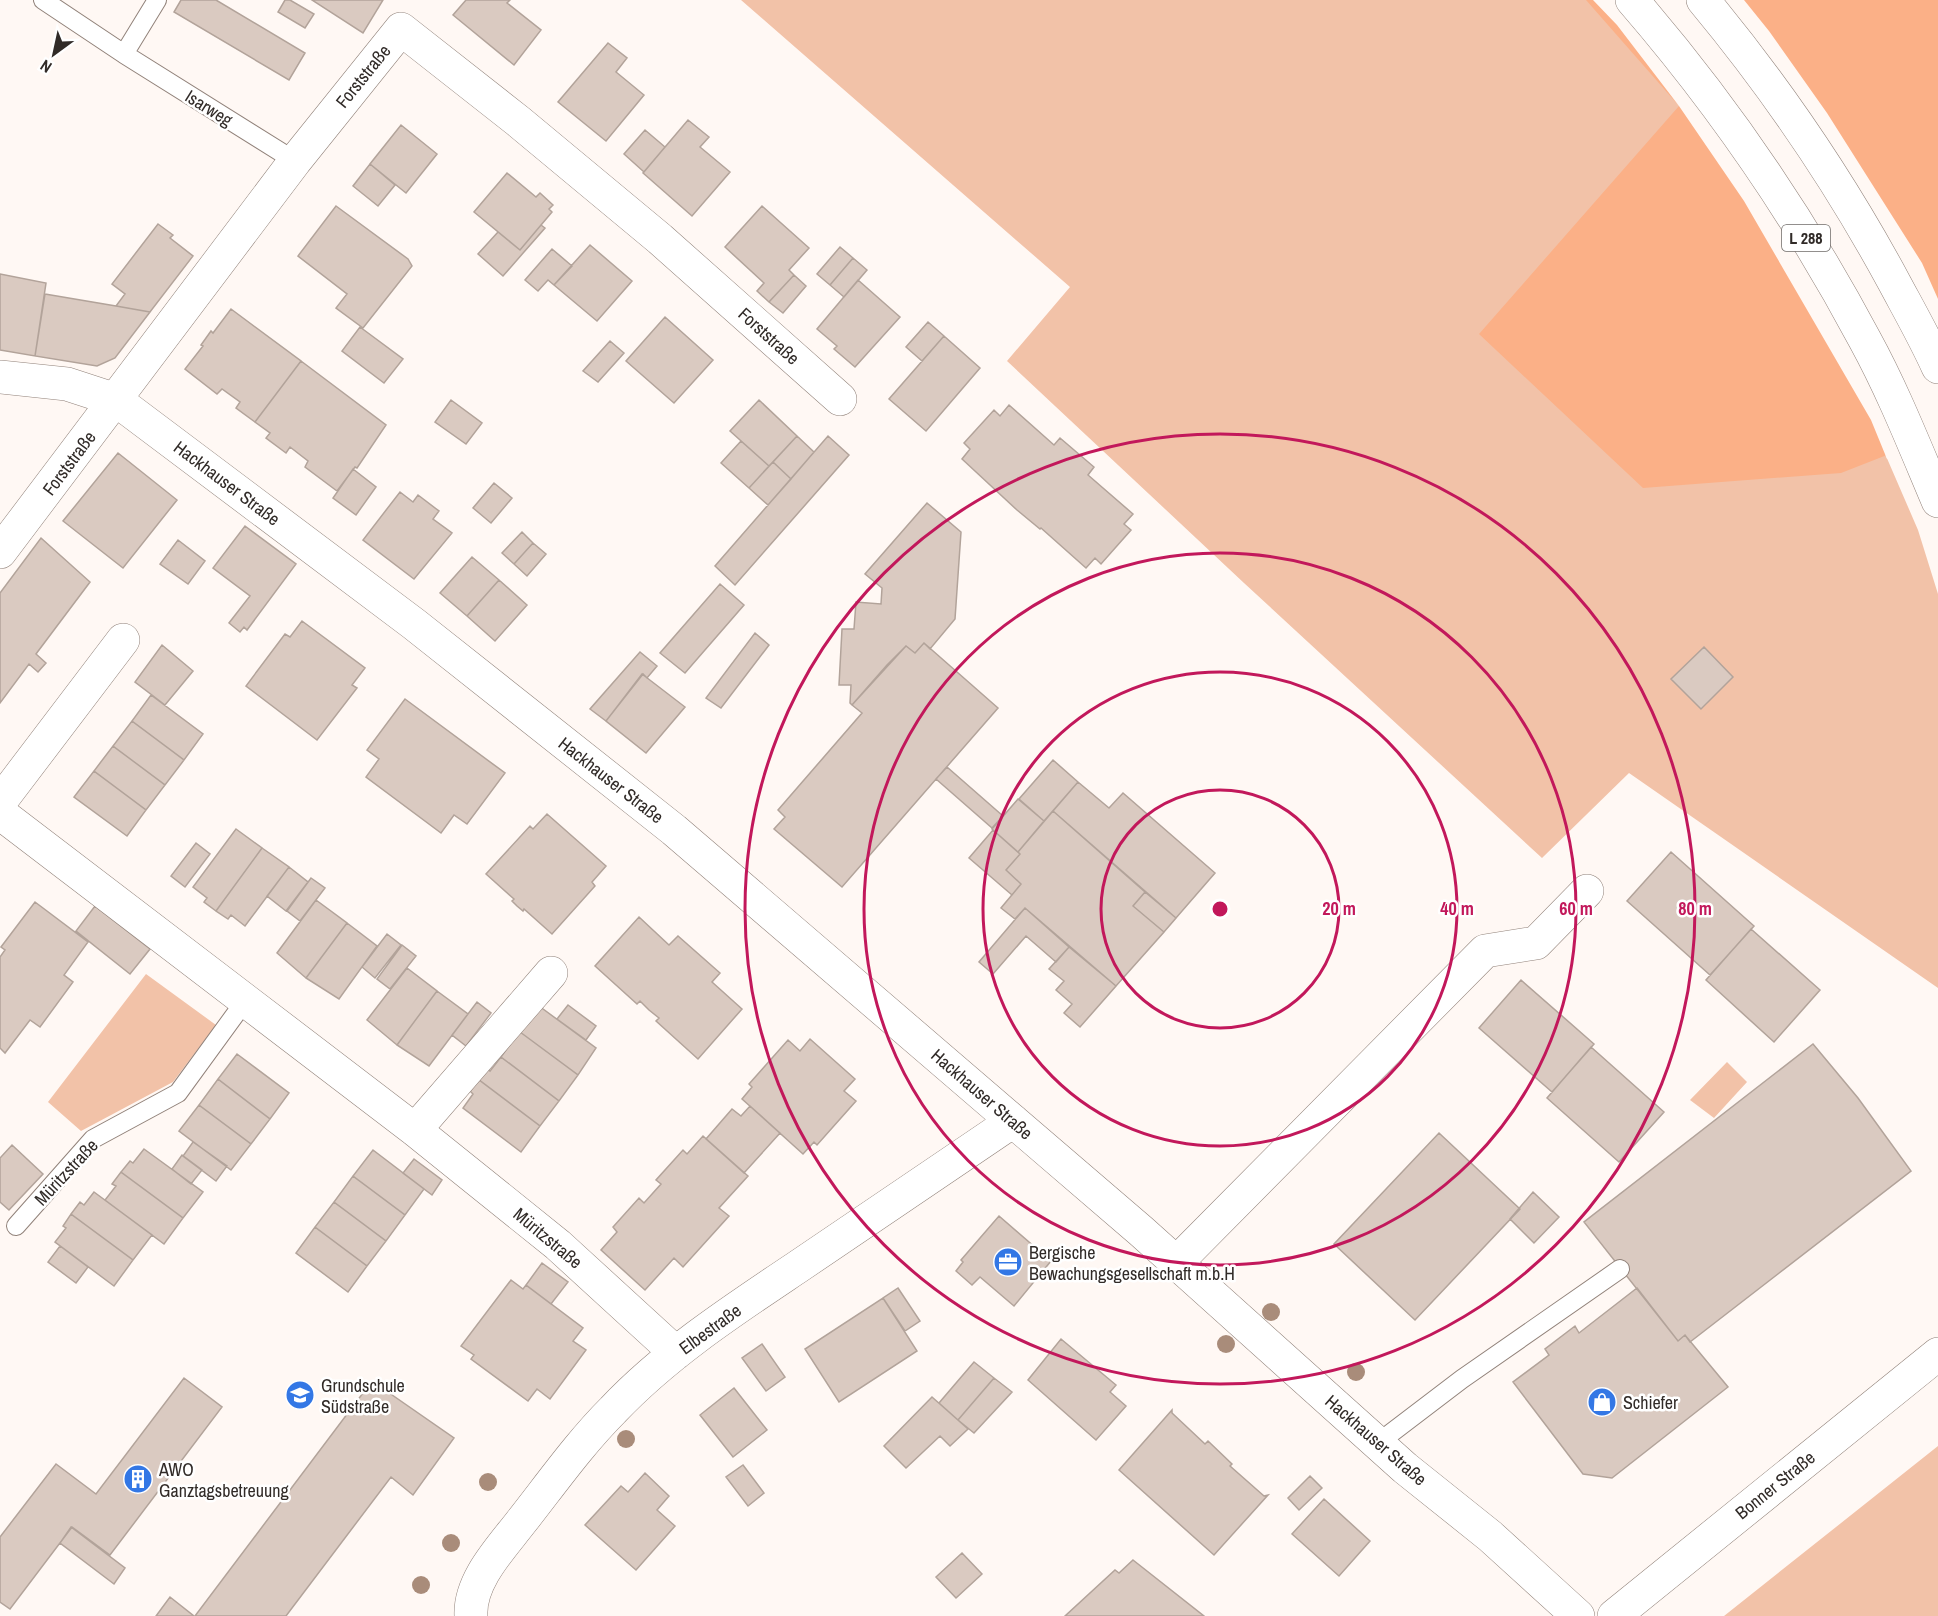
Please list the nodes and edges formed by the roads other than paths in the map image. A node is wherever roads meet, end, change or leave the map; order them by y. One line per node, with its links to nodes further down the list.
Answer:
1 (42, 0): 5 (lane, Isarweg)
2 (157, 0): 5 (lane)
3 (1632, 0): 11 (street, L 288)
4 (1703, 0): 7 (street)
5 (124, 54): 6 (lane, Isarweg)
6 (295, 161): 9 (street, Forststraße); 10 (street, Forststraße)
7 (1938, 367)
8 (0, 377): 10 (street, Hackhauser Straße)
9 (840, 399)
10 (116, 400): 12 (street, Forststraße); 19 (street, Hackhauser Straße)
11 (1938, 501)
12 (0, 552)
13 (123, 640): 14 (street)
14 (0, 802)
15 (0, 813): 18 (street, Müritzstraße)
16 (1587, 891): 22 (street)
17 (550, 973): 20 (street)
18 (245, 1001): 20 (street, Müritzstraße); 21 (lane, Müritzstraße)
19 (1013, 1120): 22 (street, Hackhauser Straße); 24 (street, Elbestraße)
20 (415, 1130): 24 (street, Müritzstraße)
21 (16, 1226)
22 (1177, 1262): 26 (street, Hackhauser Straße)
23 (1620, 1269): 26 (lane)
24 (676, 1353): 27 (street, Elbestraße)
25 (1938, 1354): 29 (street, Bonner Straße)
26 (1378, 1443): 28 (street, Hackhauser Straße)
27 (471, 1610)
28 (1578, 1616)
29 (1614, 1616)

